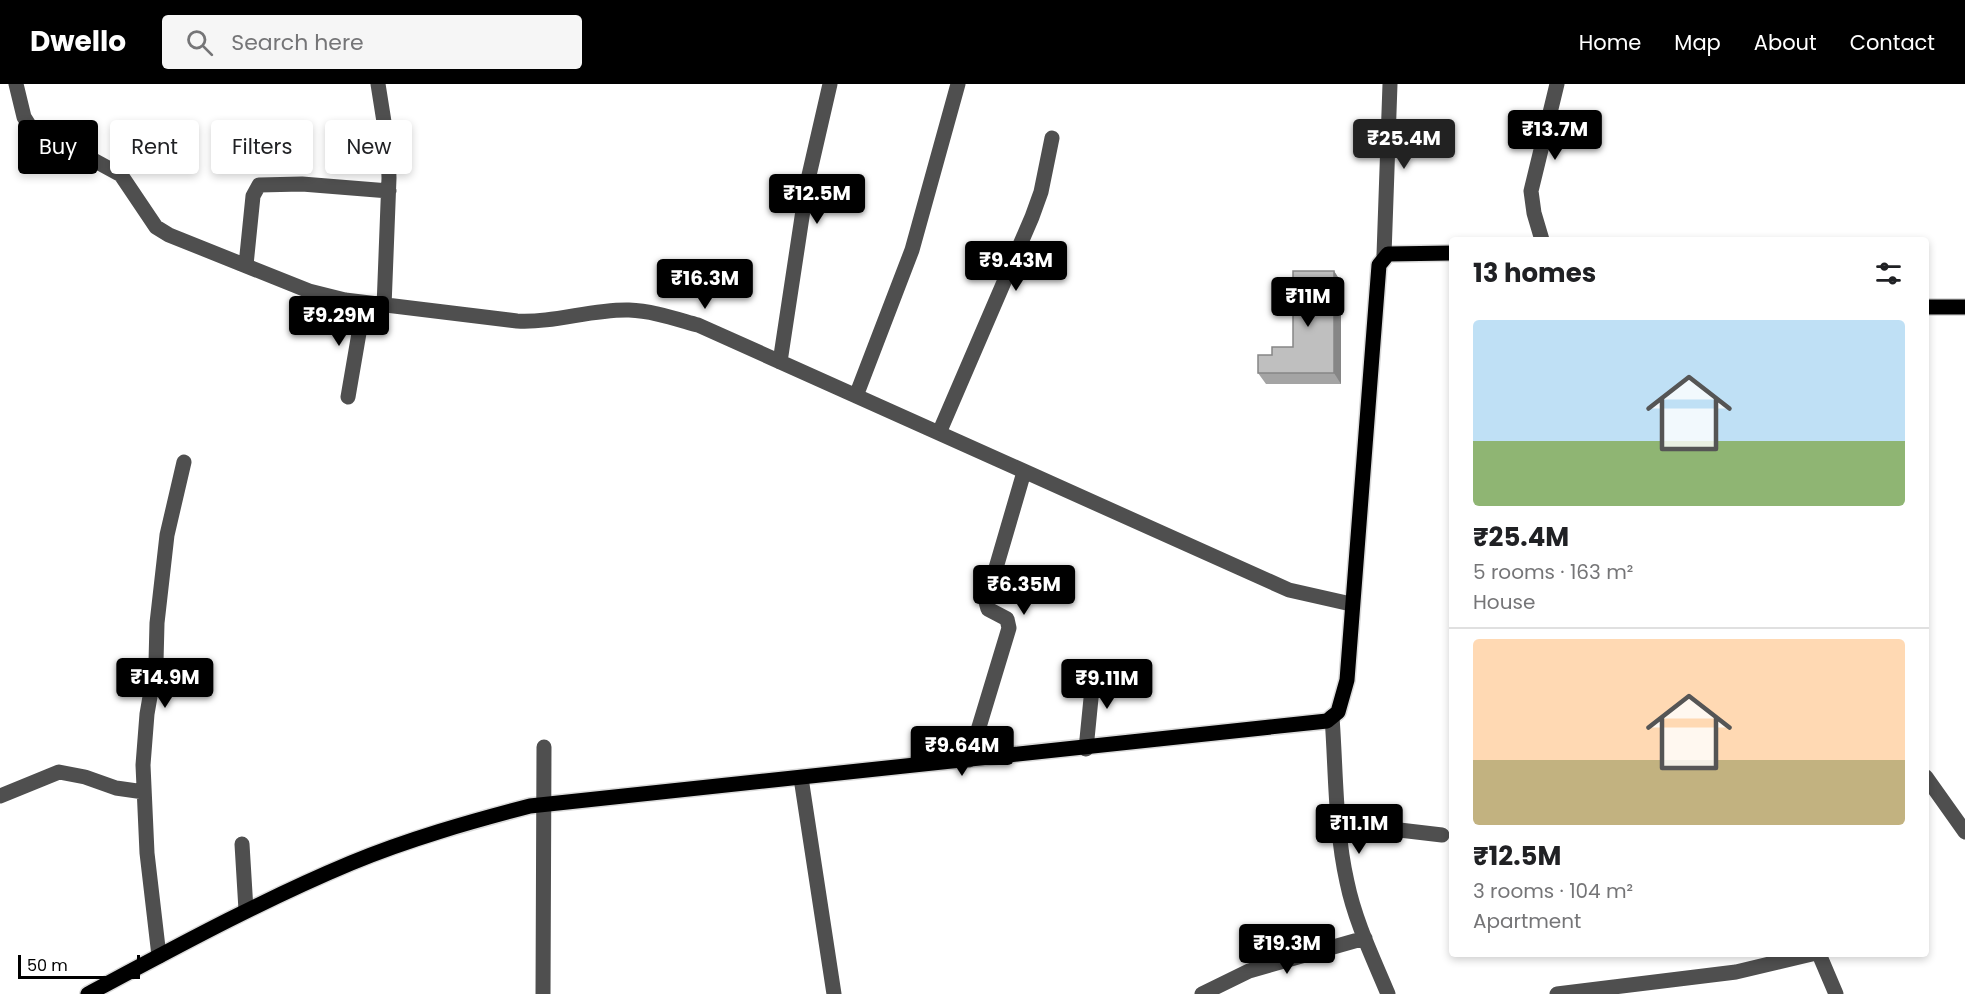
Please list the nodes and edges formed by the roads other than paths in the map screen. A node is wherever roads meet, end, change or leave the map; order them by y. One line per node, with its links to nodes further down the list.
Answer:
1 (16, 84): 12 (street)
2 (378, 84): 8 (street)
3 (830, 84): 17 (street)
4 (958, 84): 18 (street)
5 (1390, 84): 11 (street)
6 (1557, 84): 9 (street)
7 (1052, 138): 20 (street)
8 (389, 191): 12 (street); 14 (street)
9 (1541, 237)
10 (1449, 253): 11 (main road)
11 (1384, 255): 23 (main road)
12 (246, 265): 13 (street)
13 (364, 304): 14 (street); 19 (street)
14 (384, 307): 17 (street)
15 (1929, 307): 16 (main road)
16 (1965, 307)
17 (780, 362): 18 (street)
18 (856, 396): 20 (street)
19 (348, 397)
20 (939, 433): 22 (street)
21 (184, 462): 31 (street)
22 (1024, 472): 23 (street); 28 (street)
23 (1351, 604): 25 (main road)
24 (1095, 668): 27 (street)
25 (1332, 717): 27 (main road); 34 (street)
26 (544, 747): 33 (street)
27 (1086, 748): 28 (main road)
28 (969, 760): 29 (main road)
29 (801, 778): 33 (main road); 45 (street)
30 (1929, 781): 35 (street)
31 (144, 792): 32 (street); 40 (street)
32 (0, 796)
33 (544, 804): 38 (main road); 44 (street)
34 (1340, 823): 36 (street); 39 (street)
35 (1965, 832)
36 (1442, 835)
37 (242, 844): 38 (street)
38 (246, 910): 40 (main road)
39 (1365, 938): 46 (street); 47 (street)
40 (159, 956): 43 (main road)
41 (1799, 957): 48 (street)
42 (1820, 957): 49 (street)
43 (88, 994)
44 (543, 994)
45 (834, 994)
46 (1202, 994)
47 (1388, 994)
48 (1557, 994)
49 (1836, 994)

